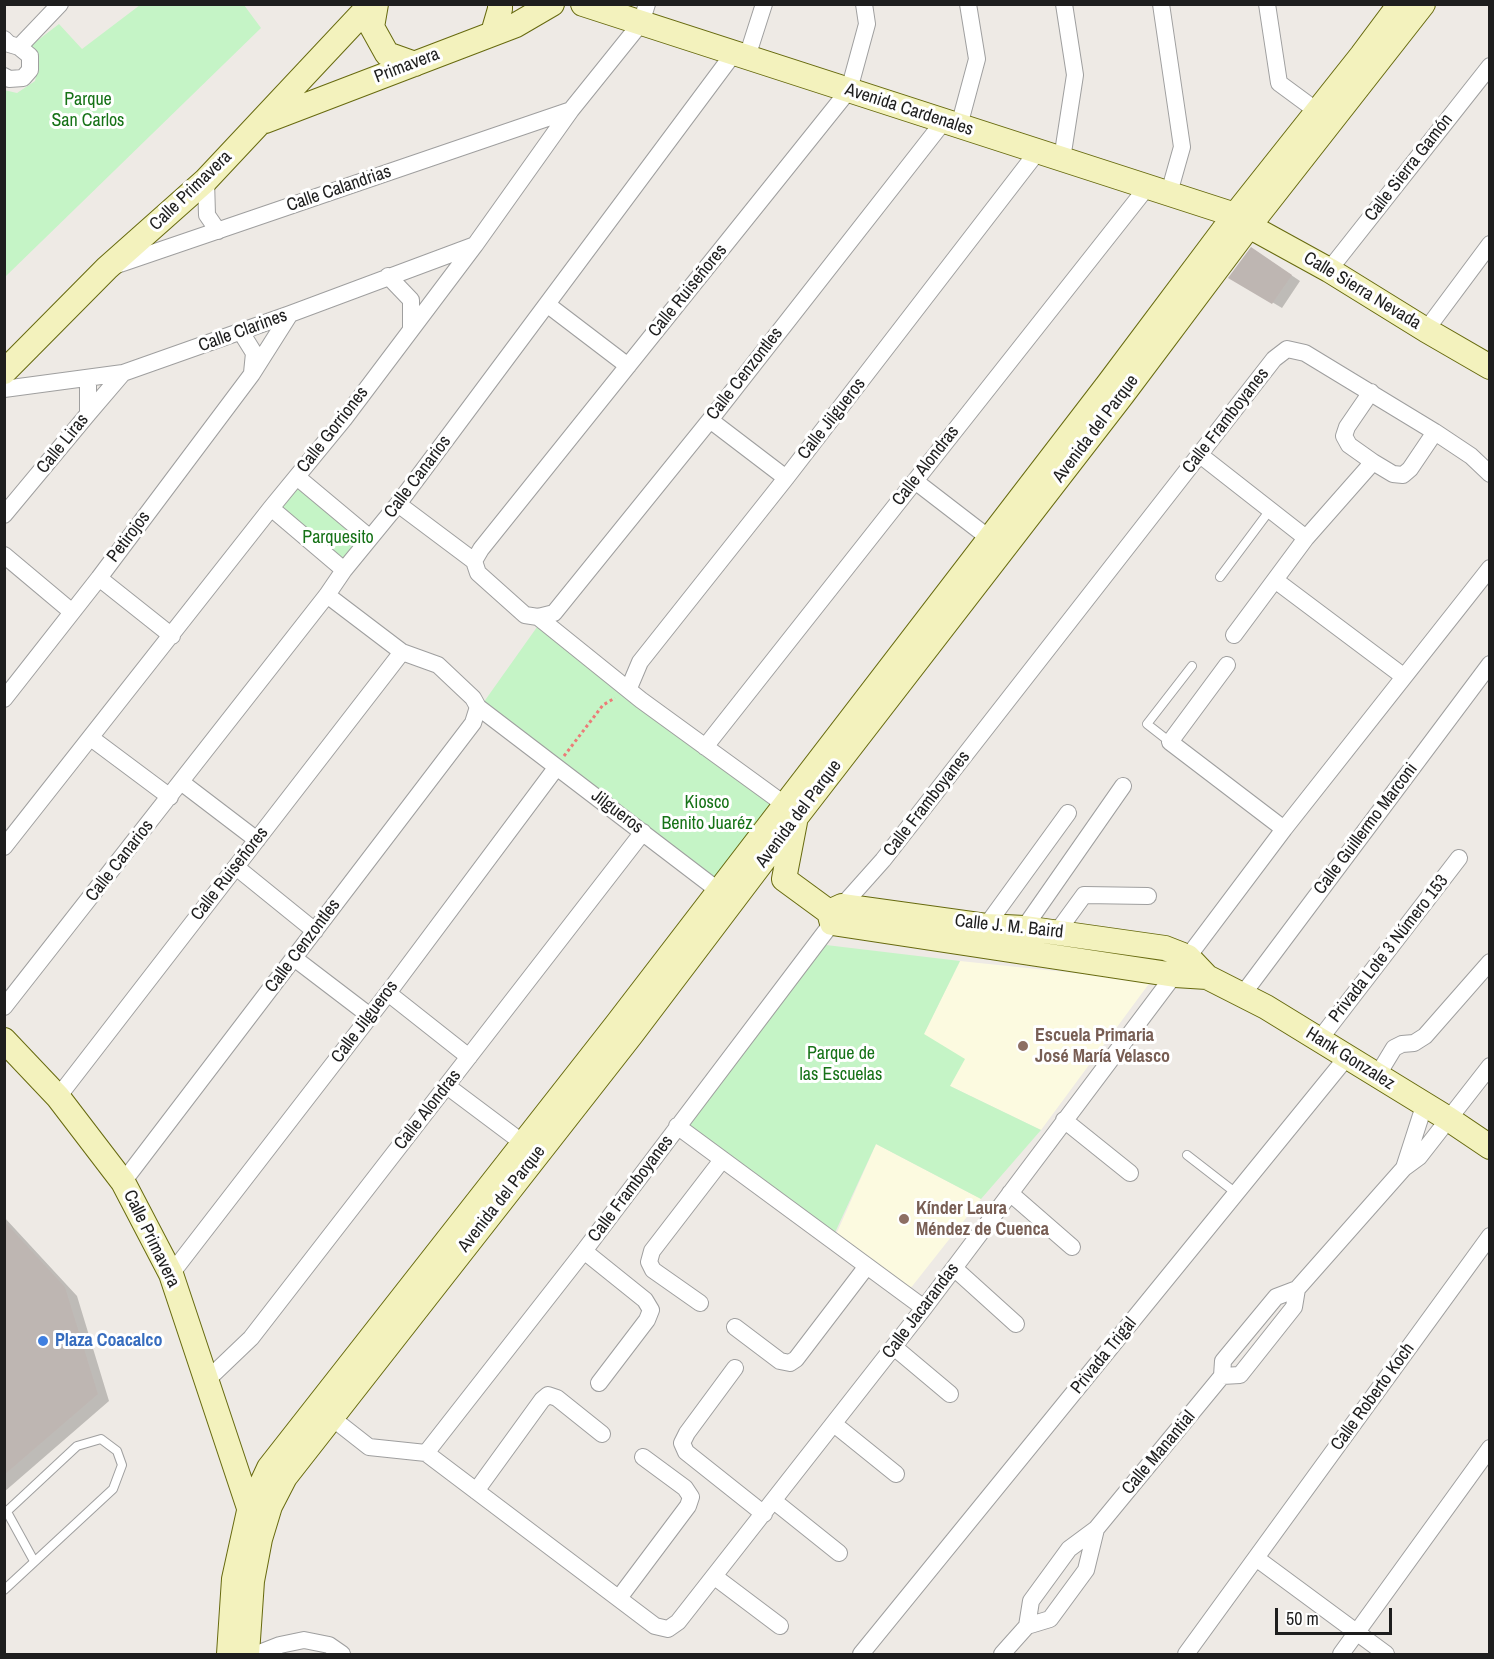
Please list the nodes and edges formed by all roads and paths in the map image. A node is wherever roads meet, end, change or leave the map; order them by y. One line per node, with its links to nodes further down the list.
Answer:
1 (60, 4): 17 (street)
2 (371, 4): 26 (street, Calle Primavera)
3 (376, 4): 20 (street)
4 (500, 4): 16 (street)
5 (552, 4): 16 (street, Primavera)
6 (583, 4): 15 (street, Avenida Cardenales)
7 (764, 4): 19 (street, Calle Canarios)
8 (864, 4): 23 (street, Calle Ruiseñores)
9 (968, 4): 27 (street, Calle Cenzontles)
10 (1064, 4): 29 (street)
11 (1161, 4): 31 (street, Calle Alondras)
12 (1267, 4): 25 (street)
13 (1400, 4): 18 (street, Avenida del Parque)
14 (1423, 4): 18 (street, Avenida del Parque)
15 (644, 14): 19 (street, Avenida Cardenales); 24 (street, Calle Gorriones)
16 (493, 33): 20 (street, Primavera)
17 (9, 45): 22 (street)
18 (1380, 47): 25 (street, Avenida del Parque); 32 (street, Avenida del Parque)
19 (740, 55): 23 (street, Avenida Cardenales); 39 (street, Calle Canarios)
20 (415, 63): 26 (street, Primavera)
21 (1490, 66): 37 (street, Calle Sierra Gamón)
22 (4, 76)
23 (849, 90): 27 (street, Avenida Cardenales); 44 (street, Calle Ruiseñores)
24 (571, 110): 33 (street, Calle Calandrias); 35 (street, Calle Gorriones)
25 (1317, 111): 32 (street, Avenida del Parque)
26 (260, 123): 30 (street, Calle Primavera)
27 (952, 123): 28 (street, Avenida Cardenales); 53 (street, Calle Cenzontles)
28 (1038, 151): 29 (street, Avenida Cardenales); 59 (street, Calle Jilgueros)
29 (1062, 159): 31 (street, Avenida Cardenales)
30 (206, 180): 33 (street); 36 (street, Calle Primavera)
31 (1159, 190): 32 (street, Avenida Cardenales); 60 (street, Calle Alondras)
32 (1242, 220): 37 (street, Calle Sierra Nevada); 66 (street, Avenida del Parque); 95 (street, Avenida del Parque)
33 (218, 231): 36 (street, Calle Calandrias)
34 (1490, 244): 42 (street)
35 (475, 245): 38 (street, Calle Clarines); 41 (street, Calle Gorriones)
36 (107, 268): 46 (street, Calle Primavera)
37 (1329, 270): 42 (street, Calle Sierra Nevada)
38 (388, 276): 40 (street, Calle Clarines); 41 (street)
39 (548, 305): 44 (street); 61 (street, Calle Canarios)
40 (290, 314): 43 (street, Calle Clarines); 48 (street, Petirojos)
41 (411, 329): 58 (street, Calle Gorriones)
42 (1426, 330): 45 (street, Calle Sierra Nevada)
43 (241, 332): 47 (street, Calle Clarines); 48 (street)
44 (628, 366): 69 (street, Calle Ruiseñores)
45 (1490, 367)
46 (4, 372)
47 (123, 373): 49 (street, Calle Clarines); 52 (street, Calle Liras)
48 (252, 374): 73 (street, Petirojos)
49 (88, 378): 50 (street, Calle Clarines); 52 (street)
50 (4, 389)
51 (1371, 392): 54 (street, Calle Framboyanes); 55 (street, Calle Framboyanes); 56 (street)
52 (88, 414): 64 (street, Calle Liras)
53 (710, 420): 59 (street); 77 (street, Calle Cenzontles)
54 (1435, 432): 56 (street); 57 (street, Calle Framboyanes)
55 (1200, 455): 63 (street); 106 (street, Calle Framboyanes)
56 (1373, 462): 67 (street)
57 (1490, 474)
58 (297, 477): 62 (street, Calle Gorriones); 65 (street)
59 (786, 478): 85 (street, Calle Jilgueros)
60 (915, 481): 66 (street); 90 (street, Calle Alondras)
61 (398, 504): 65 (street, Calle Canarios); 69 (street)
62 (271, 508): 71 (street); 79 (street, Calle Gorriones)
63 (1270, 510): 67 (street); 72 (lane)
64 (4, 515)
65 (370, 537): 71 (street, Calle Canarios)
66 (989, 538): 95 (street, Avenida del Parque)
67 (1306, 538): 74 (street)
68 (4, 555): 76 (street)
69 (474, 561): 77 (street)
70 (1490, 568): 84 (street)
71 (344, 570): 75 (street, Calle Canarios)
72 (1220, 577)
73 (99, 578): 76 (street, Petirojos); 79 (street)
74 (1275, 580): 78 (street); 84 (street)
75 (327, 595): 80 (street, Jilgueros); 92 (street, Calle Canarios)
76 (72, 612): 86 (street, Petirojos)
77 (538, 617): 85 (street)
78 (1234, 634)
79 (171, 636): 88 (street, Calle Gorriones)
80 (402, 652): 87 (street, Jilgueros); 99 (street, Calle Ruiseñores)
81 (1490, 664): 115 (street, Calle Guillermo Marconi)
82 (1227, 665): 89 (street)
83 (1192, 666): 89 (lane)
84 (1403, 676): 97 (street)
85 (628, 688): 90 (street); 91 (path)
86 (4, 699)
87 (478, 707): 91 (street, Jilgueros); 109 (street, Calle Cenzontles)
88 (91, 738): 94 (street); 100 (street, Calle Gorriones)
89 (1170, 742): 97 (street)
90 (705, 747): 95 (street)
91 (556, 768): 98 (street, Jilgueros); 114 (street, Calle Jilgueros)
92 (181, 782): 94 (street, Calle Canarios); 99 (street)
93 (1123, 786): 108 (street)
94 (170, 797): 116 (street, Calle Canarios)
95 (790, 810): 103 (street); 105 (street, Avenida del Parque)
96 (1068, 813): 107 (street)
97 (1284, 829): 113 (street)
98 (643, 832): 105 (street, Jilgueros); 120 (street, Calle Alondras)
99 (257, 840): 102 (street, Calle Ruiseñores)
100 (4, 847)
101 (1460, 858): 119 (street, Privada Lote 3 Número 153)
102 (236, 867): 109 (street); 125 (street, Calle Ruiseñores)
103 (784, 879): 105 (street); 106 (street, Calle J. M. Baird)
104 (1148, 896): 110 (street)
105 (726, 897): 130 (street, Avenida del Parque); 154 (street, Avenida del Parque)
106 (835, 914): 107 (street, Calle J. M. Baird); 113 (street, Calle J. M. Baird); 129 (street, Calle Framboyanes)
107 (986, 926): 108 (street, Calle J. M. Baird)
108 (1024, 928): 110 (street, Calle J. M. Baird)
109 (315, 931): 111 (street, Calle Cenzontles)
110 (1057, 932): 113 (street, Calle J. M. Baird)
111 (294, 958): 117 (street); 136 (street, Calle Cenzontles)
112 (1490, 962): 123 (street)
113 (1181, 966): 115 (street, Hank Gonzalez); 128 (street, Calle Jacarandas)
114 (388, 993): 117 (street, Calle Jilgueros); 120 (street)
115 (1243, 994): 119 (street, Hank Gonzalez)
116 (4, 1007)
117 (370, 1016): 144 (street, Calle Jilgueros)
118 (4, 1040): 125 (street, Calle Primavera)
119 (1319, 1040): 121 (street, Hank Gonzalez)
120 (469, 1057): 124 (street, Calle Alondras)
121 (1347, 1057): 123 (street, Hank Gonzalez); 138 (street, Privada Trigal)
122 (1490, 1066): 127 (street, Calle Manantial)
123 (1377, 1076): 126 (street, Hank Gonzalez)
124 (447, 1086): 130 (street); 151 (street, Calle Alondras)
125 (58, 1097): 136 (street, Calle Primavera)
126 (1424, 1106): 127 (street, Hank Gonzalez); 134 (street, Calle Manantial)
127 (1447, 1118): 131 (street, Hank Gonzalez); 134 (street, Calle Manantial)
128 (1064, 1120): 135 (street); 137 (street, Calle Jacarandas)
129 (677, 1126): 133 (street); 141 (street, Calle Framboyanes)
130 (523, 1143): 163 (street, Avenida del Parque)
131 (1490, 1147)
132 (1187, 1155): 138 (lane)
133 (722, 1160): 142 (street); 145 (street)
134 (1404, 1168): 165 (street, Calle Manantial)
135 (1130, 1173)
136 (123, 1182): 144 (street, Calle Primavera)
137 (1010, 1193): 140 (street); 143 (street, Calle Jacarandas)
138 (1236, 1193): 180 (street, Privada Trigal)
139 (1490, 1236): 168 (street, Calle Roberto Koch)
140 (1072, 1247)
141 (584, 1251): 152 (street); 158 (street, Calle Framboyanes)
142 (867, 1266): 146 (street); 148 (street)
143 (954, 1268): 146 (street, Calle Jacarandas); 147 (street)
144 (171, 1274): 151 (street, Calle Primavera)
145 (700, 1303)
146 (924, 1308): 149 (street, Calle Jacarandas)
147 (1016, 1324)
148 (735, 1327)
149 (894, 1347): 153 (street); 155 (street, Calle Jacarandas)
150 (735, 1368): 162 (street)
151 (206, 1381): 163 (street, Calle Primavera)
152 (599, 1383)
153 (950, 1394)
154 (332, 1418): 158 (street); 166 (street, Avenida del Parque)
155 (834, 1424): 160 (street); 162 (street, Calle Jacarandas)
156 (602, 1434): 161 (street)
157 (1490, 1448): 175 (street)
158 (426, 1453): 161 (street)
159 (643, 1457): 172 (street)
160 (896, 1474)
161 (476, 1491): 172 (street)
162 (769, 1508): 167 (street); 170 (street, Calle Jacarandas)
163 (249, 1511): 166 (street, Calle Primavera); 176 (street, Avenida del Parque)
164 (6, 1513): 169 (lane); 169 (lane)
165 (1096, 1529): 174 (street, Calle Manantial); 174 (street, Calle Manantial)
166 (260, 1539): 177 (street, Avenida del Parque)
167 (839, 1553)
168 (1256, 1558): 175 (street); 182 (street, Calle Roberto Koch)
169 (34, 1561): 171 (lane)
170 (715, 1577): 172 (street, Calle Jacarandas); 173 (street)
171 (4, 1590)
172 (619, 1598)
173 (780, 1626)
174 (1027, 1626): 181 (street, Calle Manantial)
175 (1356, 1633): 183 (street); 184 (street)
176 (229, 1654)
177 (247, 1654)
178 (257, 1654): 179 (street)
179 (342, 1654)
180 (861, 1654)
181 (1002, 1654)
182 (1186, 1654)
183 (1341, 1654)
184 (1386, 1654)

